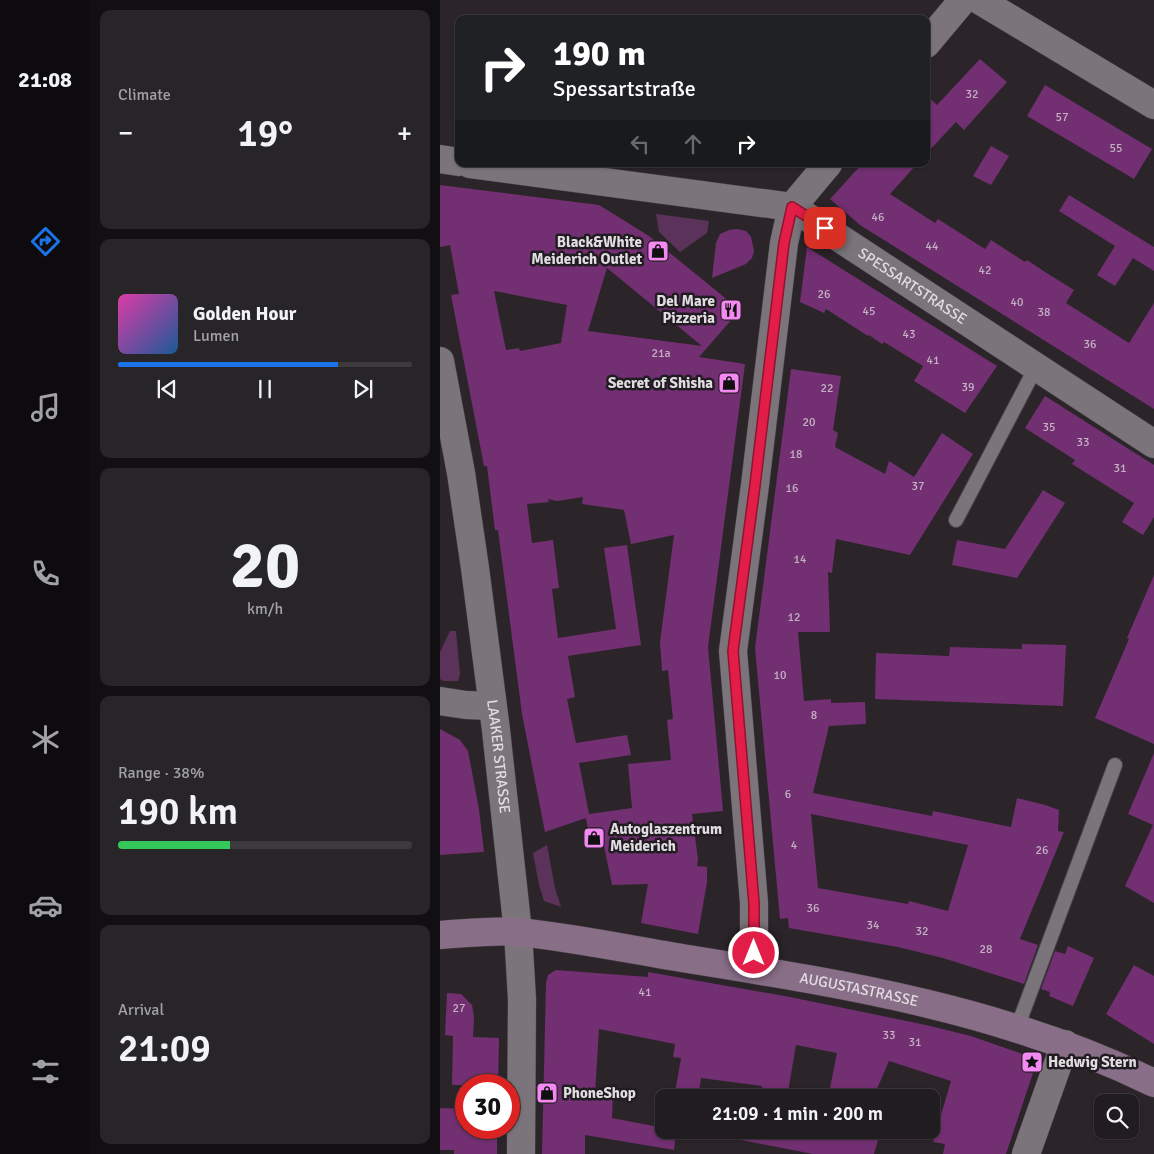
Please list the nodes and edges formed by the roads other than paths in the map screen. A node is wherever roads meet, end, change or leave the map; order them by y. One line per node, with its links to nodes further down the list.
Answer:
1 (962, 0): 3 (street)
2 (980, 0): 4 (street)
3 (930, 39)
4 (1154, 105)
5 (440, 160): 6 (street)
6 (455, 162)
7 (492, 167): 9 (street, SPESSARTSTRASSE)
8 (825, 167): 9 (street)
9 (792, 207): 11 (street, SPESSARTSTRASSE); 19 (street)
10 (440, 361): 15 (street, LAAKER STRASSE)
11 (1036, 367): 12 (street, SPESSARTSTRASSE); 13 (lane)
12 (1154, 444)
13 (956, 520)
14 (440, 701): 15 (street)
15 (492, 706): 17 (street, LAAKER STRASSE)
16 (1115, 765): 20 (lane)
17 (518, 932): 18 (main road, AUGUSTASTRASSE); 19 (main road, AUGUSTASTRASSE); 23 (street, LAAKER STRASSE)
18 (440, 935)
19 (754, 970): 20 (main road, AUGUSTASTRASSE)
20 (1017, 1028): 21 (main road, AUGUSTASTRASSE)
21 (1065, 1044): 22 (main road, AUGUSTASTRASSE); 24 (street)
22 (1154, 1083)
23 (521, 1154)
24 (1026, 1154)

